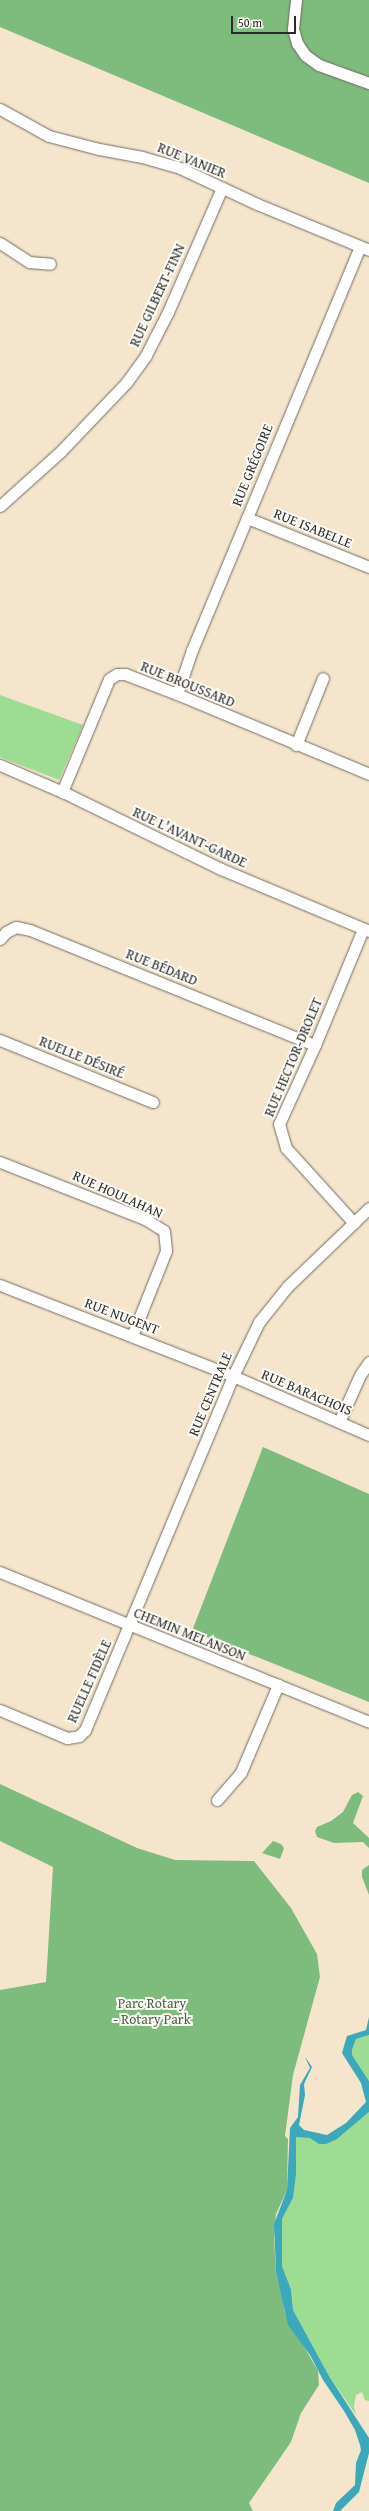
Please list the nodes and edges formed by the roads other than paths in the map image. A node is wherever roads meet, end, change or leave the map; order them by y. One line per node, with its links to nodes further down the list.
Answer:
1 (296, 0): 2 (street)
2 (369, 83)
3 (0, 109): 4 (street, RUE VANIER)
4 (222, 188): 6 (street, RUE VANIER); 8 (street, RUE GILBERT-FINN)
5 (0, 243): 7 (street)
6 (364, 249): 9 (street, RUE GRÉGOIRE)
7 (50, 264)
8 (0, 506)
9 (247, 518): 10 (street, RUE ISABELLE); 12 (street, RUE GRÉGOIRE)
10 (369, 567)
11 (323, 678): 13 (street)
12 (177, 694): 13 (street, RUE BROUSSARD); 16 (street, RUE BROUSSARD)
13 (296, 745): 15 (street, RUE BROUSSARD)
14 (0, 766): 16 (street, RUE L'AVANT-GARDE)
15 (369, 774)
16 (62, 792): 17 (street, RUE L'AVANT-GARDE)
17 (366, 930): 20 (street, RUE HECTOR-DROLET)
18 (0, 939): 20 (street, RUE BÉDARD)
19 (0, 1040): 21 (street, RUELLE DÉSIRÉ)
20 (315, 1045): 24 (street, RUE HECTOR-DROLET)
21 (153, 1102)
22 (0, 1162): 26 (street, RUE HOULAHAN)
23 (369, 1208): 24 (street, RUE CENTRALE)
24 (354, 1223): 28 (street, RUE CENTRALE)
25 (0, 1285): 26 (street, RUE NUGENT)
26 (132, 1336): 28 (street, RUE NUGENT)
27 (369, 1362): 29 (street)
28 (233, 1376): 29 (street, RUE BARACHOIS); 32 (street, RUE CENTRALE)
29 (339, 1422): 30 (street, RUE BARACHOIS)
30 (369, 1435)
31 (0, 1572): 32 (street, CHEMIN MELANSON)
32 (130, 1626): 33 (street, CHEMIN MELANSON); 34 (street, RUELLE FIDÈLE)
33 (278, 1685): 35 (street, CHEMIN MELANSON); 36 (street)
34 (0, 1710)
35 (369, 1722)
36 (217, 1800)

